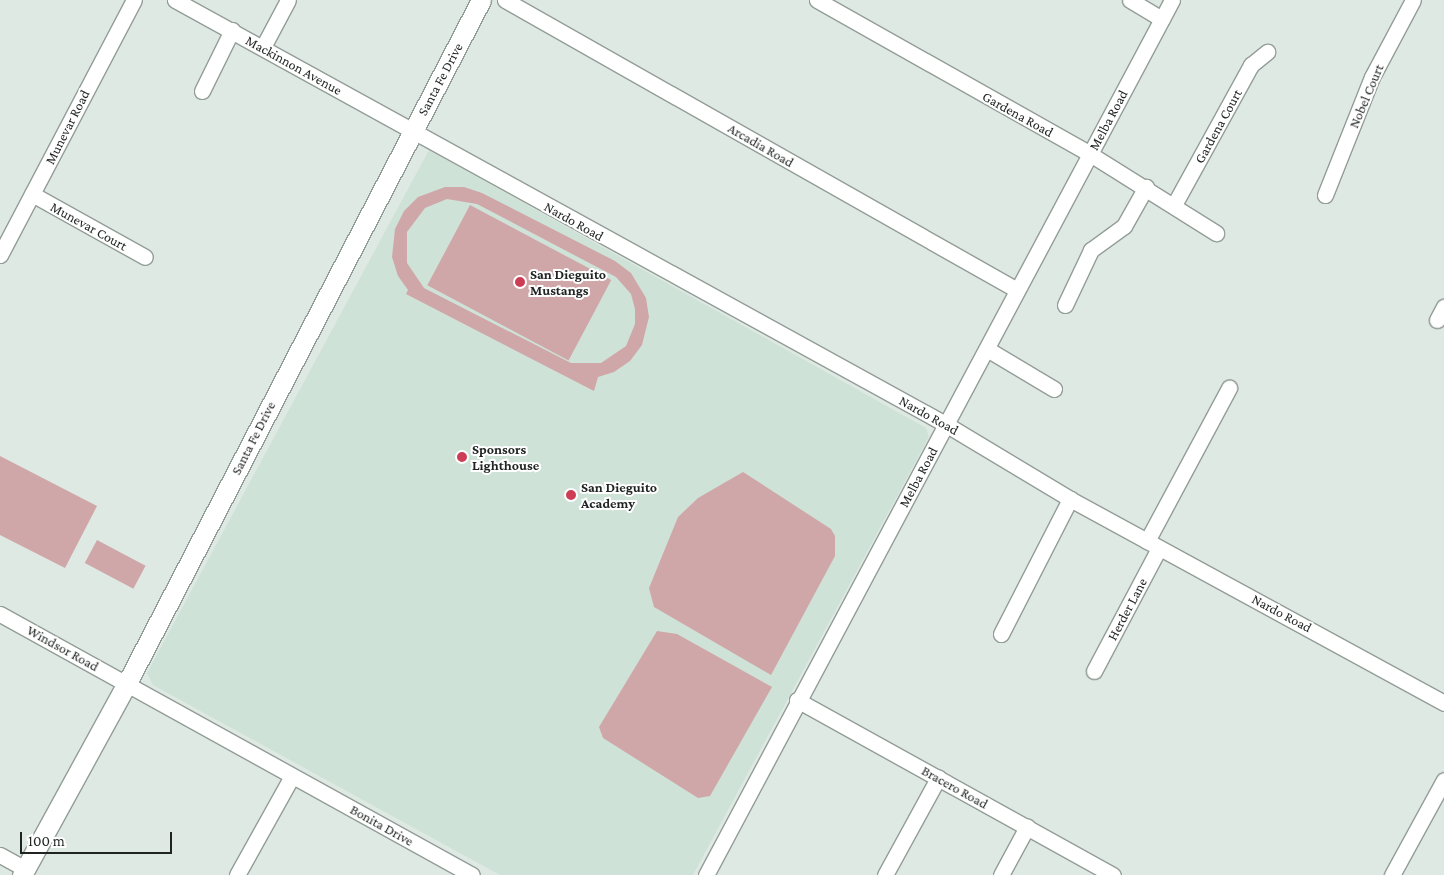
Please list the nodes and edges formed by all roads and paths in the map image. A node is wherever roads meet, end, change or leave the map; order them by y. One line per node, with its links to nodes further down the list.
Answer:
1 (134, 0): 18 (street, Munevar Road)
2 (175, 0): 11 (street, Mackinnon Avenue)
3 (288, 0): 12 (street)
4 (481, 0): 15 (main road, Santa Fe Drive)
5 (505, 0): 24 (street, Arcadia Road)
6 (817, 0): 16 (street, Gardena Road)
7 (1130, 0): 10 (street)
8 (1172, 0): 10 (street, Melba Road)
9 (1414, 0): 19 (street, Nobel Court)
10 (1162, 18): 16 (street, Melba Road)
11 (232, 30): 12 (street, Mackinnon Avenue); 14 (street)
12 (263, 47): 15 (street, Mackinnon Avenue)
13 (1267, 52): 20 (street, Gardena Court)
14 (202, 91)
15 (412, 131): 29 (street, Nardo Road); 35 (main road, Santa Fe Drive)
16 (1090, 154): 17 (street, Gardena Road); 24 (street, Melba Road)
17 (1146, 187): 20 (street, Gardena Road); 25 (street)
18 (32, 194): 22 (street, Munevar Road); 23 (street, Munevar Court)
19 (1325, 195)
20 (1174, 205): 21 (street, Gardena Road)
21 (1216, 233)
22 (0, 254)
23 (145, 257)
24 (1017, 290): 26 (street, Melba Road)
25 (1065, 305)
26 (987, 349): 27 (street); 29 (street, Melba Road)
27 (1054, 388)
28 (1229, 388): 31 (street, Herder Lane)
29 (947, 425): 30 (street, Nardo Road); 36 (street, Melba Road)
30 (1070, 499): 31 (street, Nardo Road); 33 (street)
31 (1153, 544): 34 (street, Herder Lane); 37 (street, Nardo Road)
32 (0, 614): 35 (street, Windsor Road)
33 (1001, 634)
34 (1094, 671)
35 (127, 683): 38 (street, Bonita Drive); 43 (main road, Santa Fe Drive)
36 (797, 700): 39 (street, Bracero Road); 46 (street, Melba Road)
37 (1444, 702)
38 (292, 776): 44 (street); 45 (street, Bonita Drive)
39 (938, 778): 41 (street, Bracero Road); 47 (street)
40 (1444, 780): 50 (street)
41 (1027, 827): 48 (street); 49 (street, Bracero Road)
42 (0, 855): 43 (street)
43 (23, 872)
44 (237, 875)
45 (472, 875)
46 (706, 875)
47 (885, 875)
48 (1002, 875)
49 (1113, 875)
50 (1392, 875)

